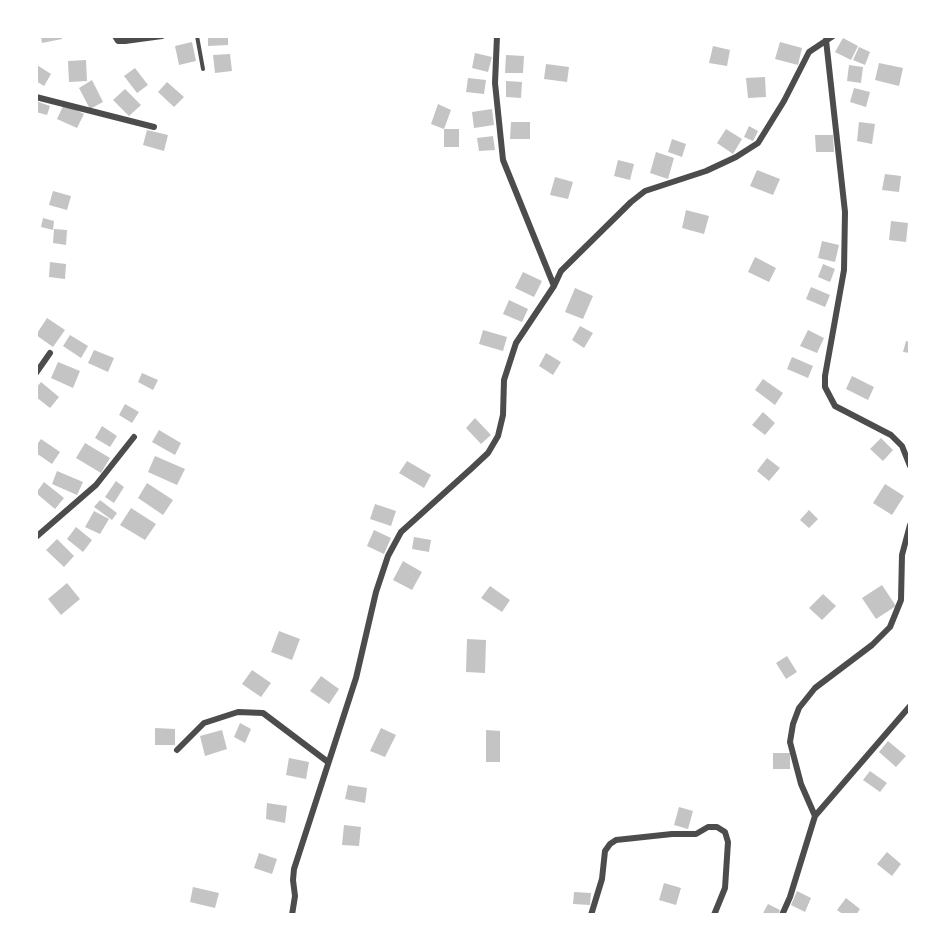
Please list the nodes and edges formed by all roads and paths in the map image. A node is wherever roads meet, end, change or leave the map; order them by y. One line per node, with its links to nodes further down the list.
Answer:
1 (115, 36): 2 (street)
2 (162, 36)
3 (197, 36): 6 (lane)
4 (497, 36): 9 (street)
5 (830, 38): 9 (street); 13 (street)
6 (203, 69)
7 (36, 97): 8 (street)
8 (154, 127)
9 (554, 286): 18 (street)
10 (50, 353): 11 (street)
11 (36, 373)
12 (134, 437): 15 (street)
13 (910, 466)
14 (910, 525): 19 (street)
15 (36, 537)
16 (910, 706): 19 (street)
17 (177, 750): 18 (street)
18 (328, 762): 20 (street)
19 (815, 816): 23 (street)
20 (292, 915)
21 (591, 915): 22 (street)
22 (714, 915)
23 (782, 915)

